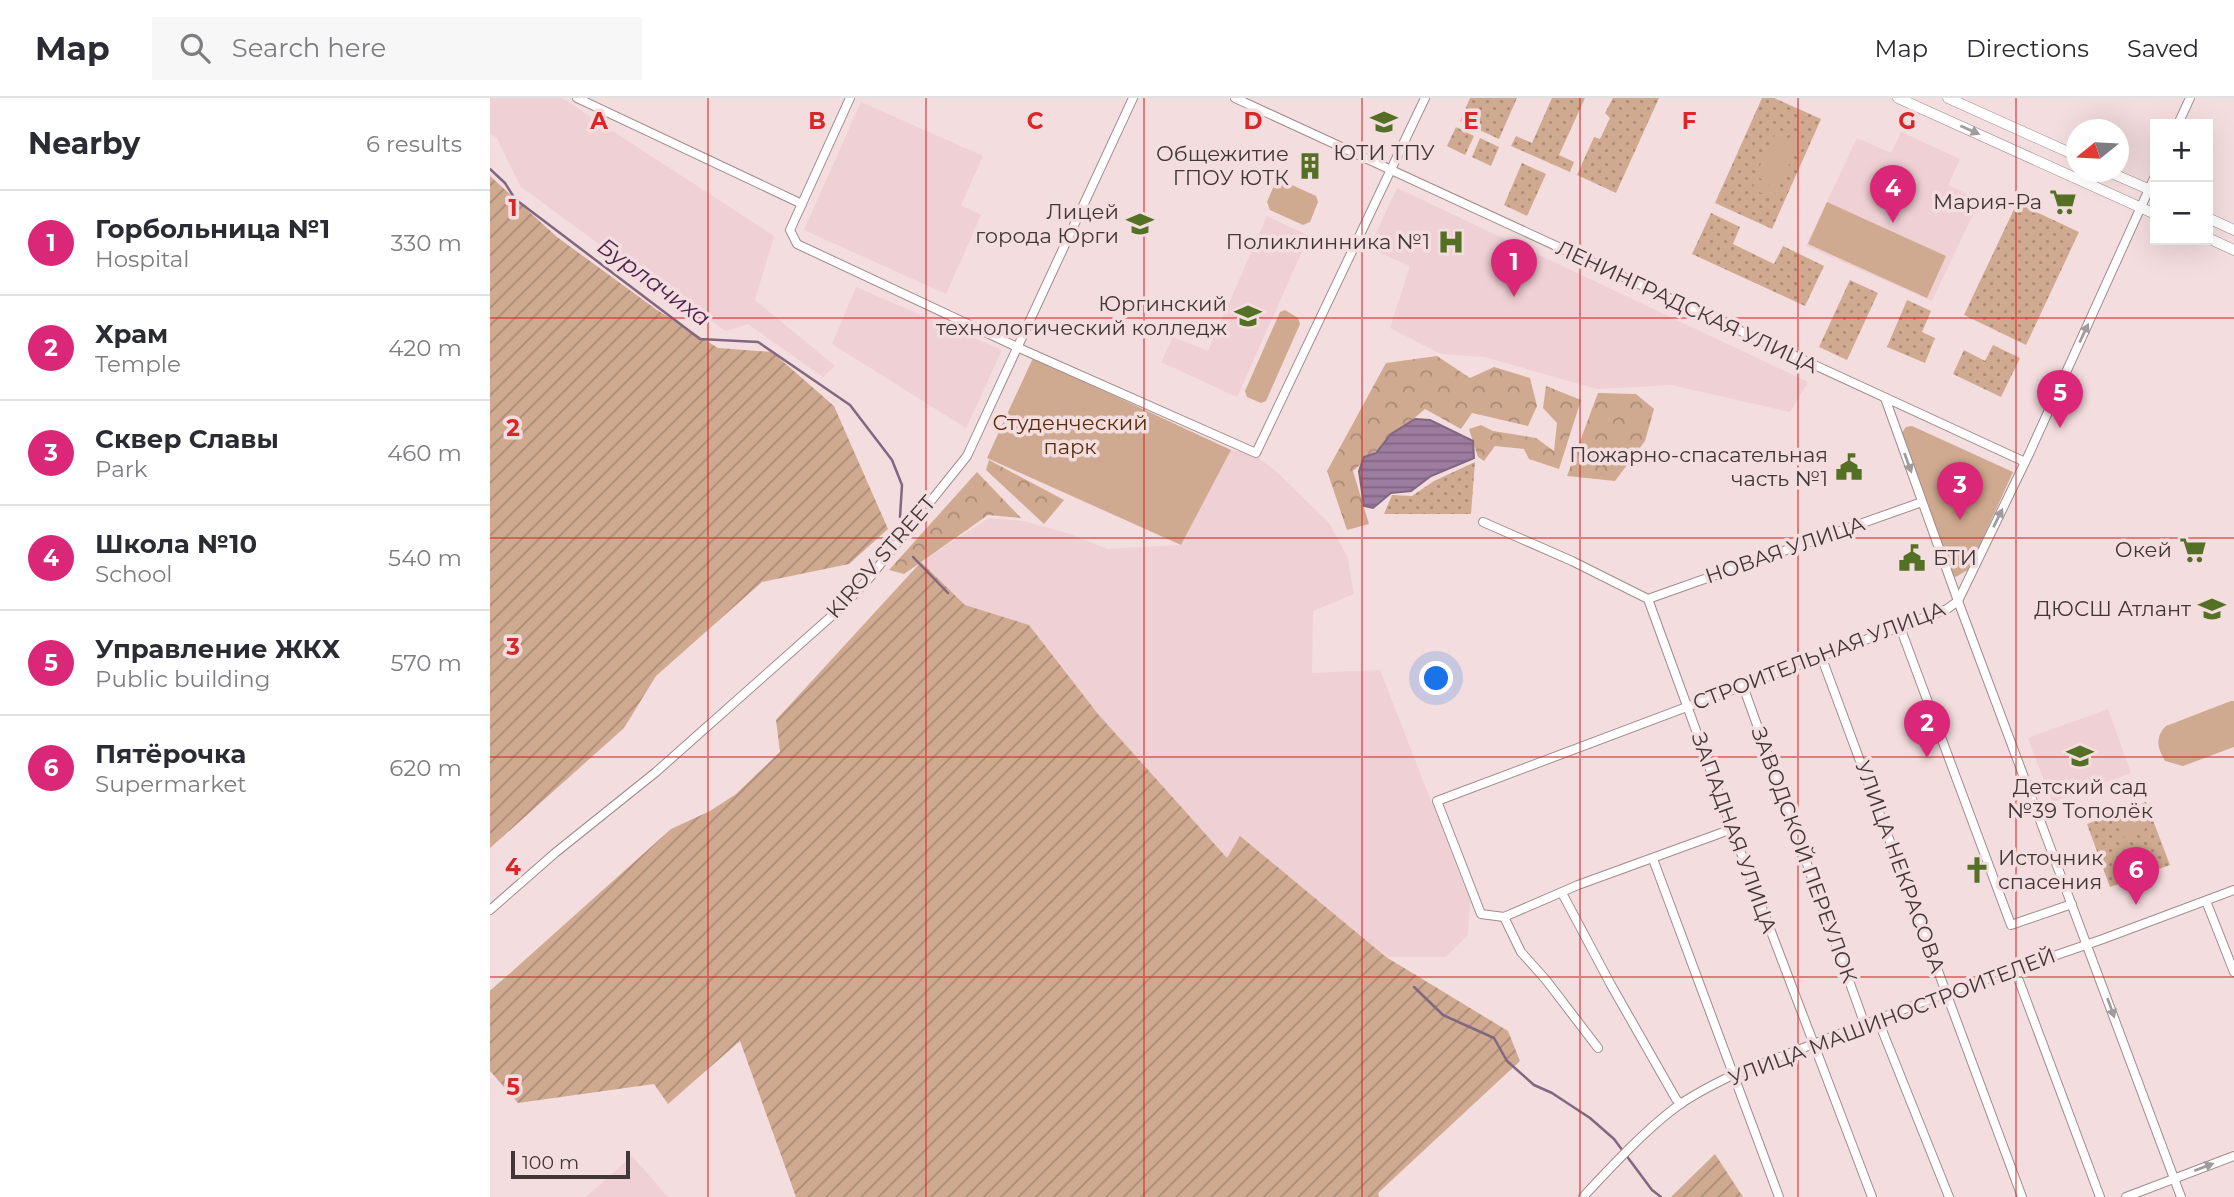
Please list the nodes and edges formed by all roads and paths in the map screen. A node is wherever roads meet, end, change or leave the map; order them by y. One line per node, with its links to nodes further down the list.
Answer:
1 (578, 98): 15 (street)
2 (850, 98): 15 (street)
3 (1133, 98): 22 (street, KIROV STREET)
4 (1236, 98): 11 (street, ЛЕНИНГРАДСКАЯ УЛИЦА)
5 (1425, 98): 11 (street)
6 (1898, 98): 16 (main road, one-way to 16)
7 (1948, 98): 10 (main road)
8 (2190, 98): 9 (street)
9 (2180, 119)
10 (2066, 151)
11 (1391, 170): 22 (street); 23 (street, ЛЕНИНГРАДСКАЯ УЛИЦА)
12 (2129, 181): 13 (main road)
13 (2150, 190)
14 (2150, 194): 16 (street, СТРОИТЕЛЬНАЯ УЛИЦА)
15 (802, 204): 22 (street)
16 (2142, 208): 17 (main road); 24 (street, СТРОИТЕЛЬНАЯ УЛИЦА, one-way to 16)
17 (2150, 212)
18 (2213, 220): 19 (main road)
19 (2234, 230)
20 (2213, 240): 21 (main road)
21 (2234, 250)
22 (1019, 348): 39 (street, KIROV STREET)
23 (1885, 398): 24 (street, ЛЕНИНГРАДСКАЯ УЛИЦА); 25 (street, one-way to 25)
24 (2025, 462): 28 (street, СТРОИТЕЛЬНАЯ УЛИЦА, one-way to 24)
25 (1922, 502): 27 (street, НОВАЯ УЛИЦА); 28 (street)
26 (1483, 522): 27 (street)
27 (1648, 599): 32 (street, ЗАПАДНАЯ УЛИЦА)
28 (1958, 601): 29 (street, СТРОИТЕЛЬНАЯ УЛИЦА); 38 (street)
29 (1900, 627): 30 (street, СТРОИТЕЛЬНАЯ УЛИЦА); 38 (street)
30 (1821, 656): 31 (street, СТРОИТЕЛЬНАЯ УЛИЦА); 44 (street, УЛИЦА НЕКРАСОВА)
31 (1743, 685): 32 (street, СТРОИТЕЛЬНАЯ УЛИЦА); 46 (street, ЗАВОДСКОЙ ПЕРЕУЛОК)
32 (1687, 706): 33 (street, ЗАПАДНАЯ УЛИЦА); 40 (street, СТРОИТЕЛЬНАЯ УЛИЦА)
33 (1732, 829): 34 (street); 47 (street, ЗАПАДНАЯ УЛИЦА)
34 (1653, 859): 36 (street); 49 (street)
35 (2234, 890): 37 (street, УЛИЦА МАШИНОСТРОИТЕЛЕЙ)
36 (1562, 893): 40 (street); 50 (street)
37 (2206, 901): 41 (street, УЛИЦА МАШИНОСТРОИТЕЛЕЙ); 43 (street)
38 (2072, 904): 41 (street)
39 (490, 910)
40 (1504, 917): 48 (street)
41 (2088, 944): 42 (street, УЛИЦА МАШИНОСТРОИТЕЛЕЙ); 52 (street, one-way to 52)
42 (2015, 970): 44 (street, УЛИЦА МАШИНОСТРОИТЕЛЕЙ); 58 (street)
43 (2234, 972)
44 (1946, 993): 45 (street, УЛИЦА МАШИНОСТРОИТЕЛЕЙ); 57 (street, УЛИЦА НЕКРАСОВА)
45 (1878, 1020): 46 (street, УЛИЦА МАШИНОСТРОИТЕЛЕЙ); 56 (street)
46 (1865, 1025): 47 (street, УЛИЦА МАШИНОСТРОИТЕЛЕЙ)
47 (1812, 1045): 49 (street, УЛИЦА МАШИНОСТРОИТЕЛЕЙ); 55 (street, ЗАПАДНАЯ УЛИЦА)
48 (1598, 1048)
49 (1733, 1076): 50 (street, УЛИЦА МАШИНОСТРОИТЕЛЕЙ); 54 (street)
50 (1681, 1104): 53 (street, УЛИЦА МАШИНОСТРОИТЕЛЕЙ)
51 (2234, 1156): 52 (street, one-way to 51)
52 (2174, 1179): 59 (street); 60 (street)
53 (1583, 1197)
54 (1779, 1197)
55 (1872, 1197)
56 (1949, 1197)
57 (2022, 1197)
58 (2100, 1197)
59 (2126, 1197)
60 (2181, 1197)

